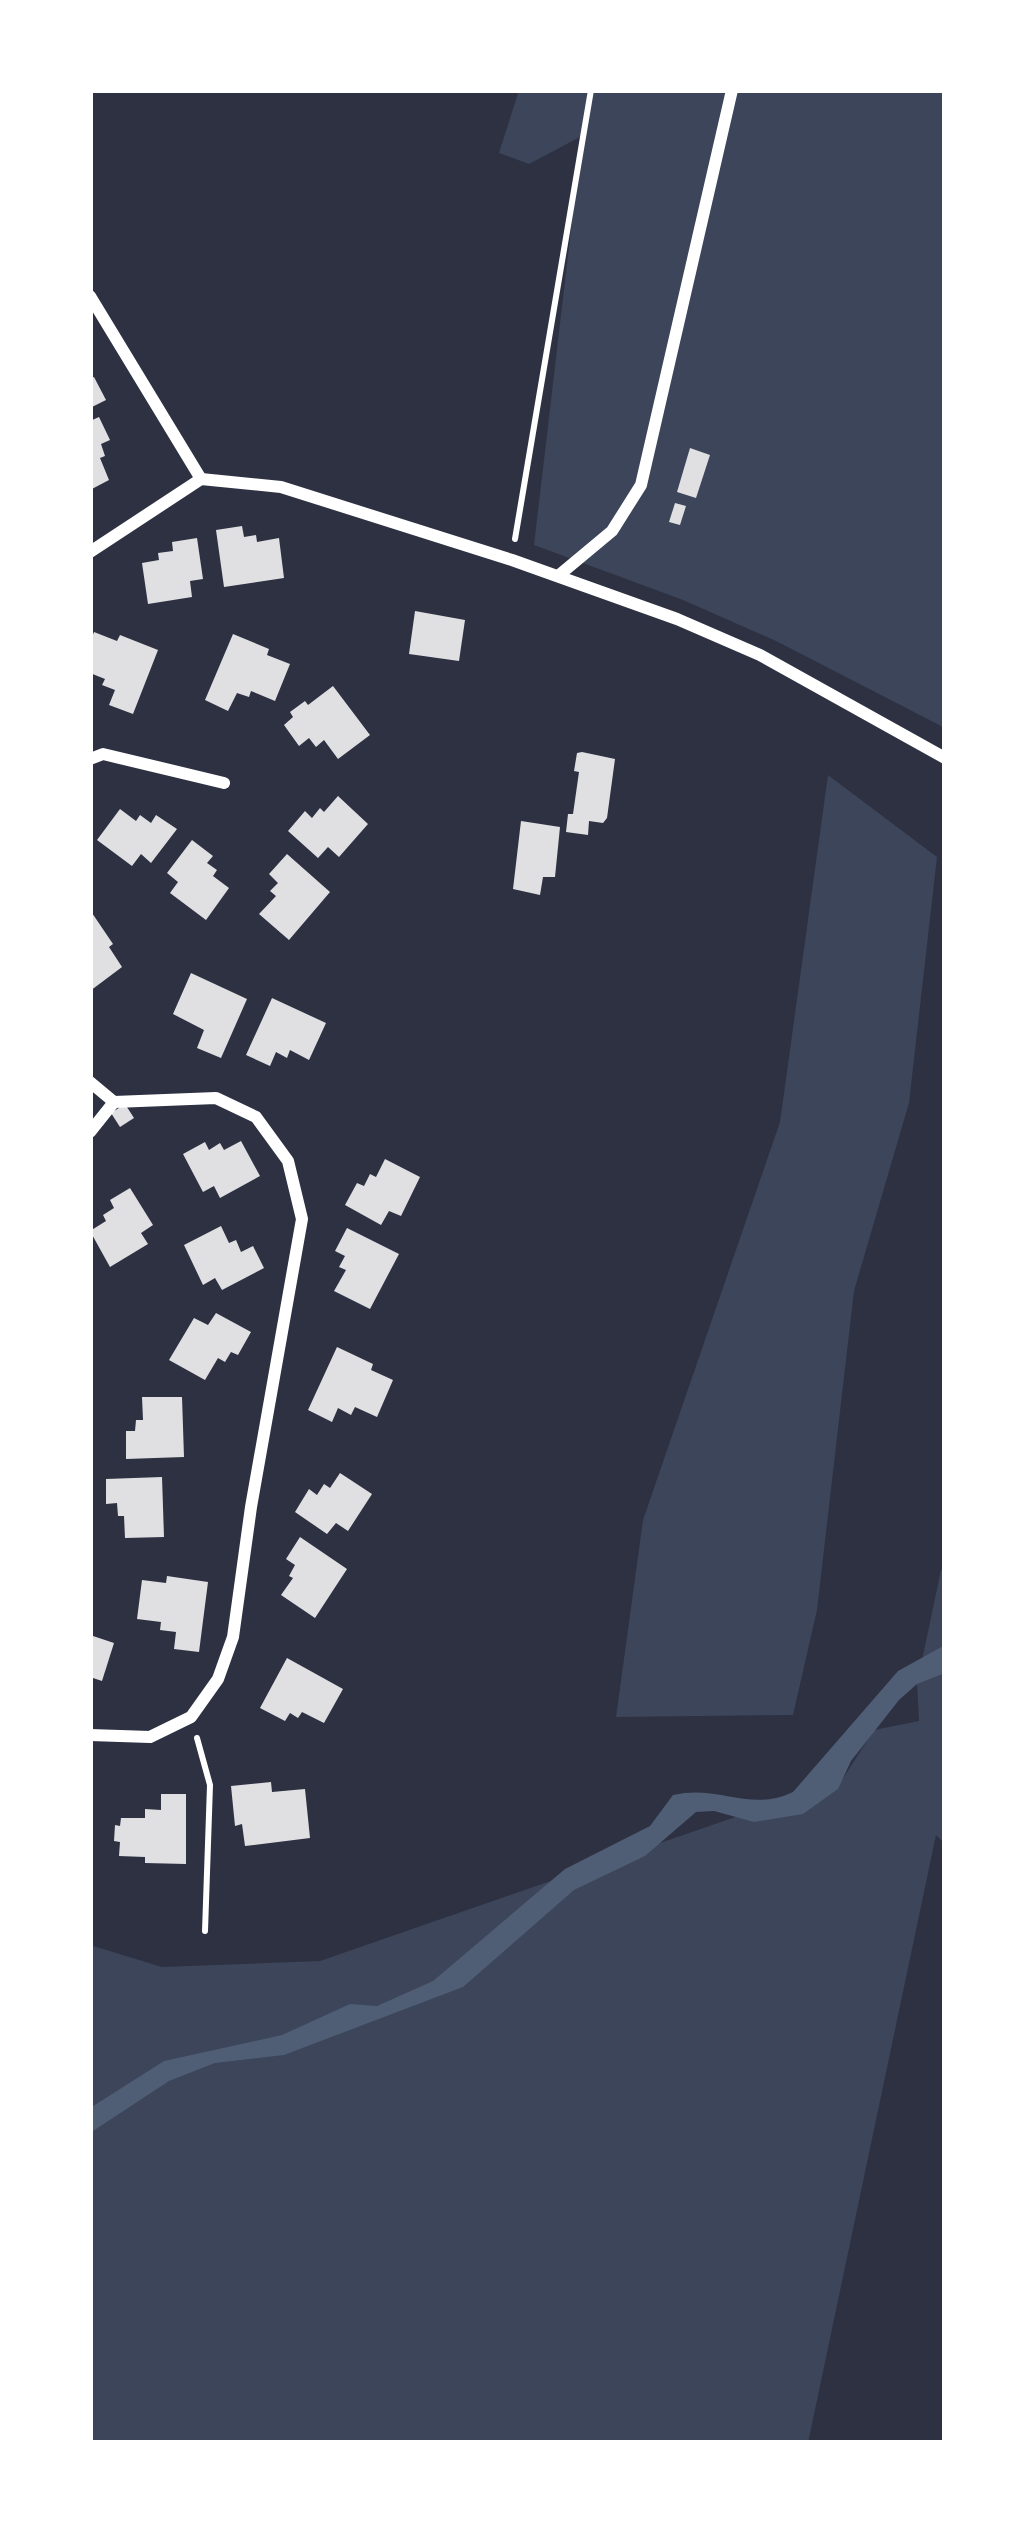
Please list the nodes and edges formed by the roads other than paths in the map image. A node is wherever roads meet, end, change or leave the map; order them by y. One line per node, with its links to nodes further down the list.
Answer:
1 (733, 90): 5 (street)
2 (90, 296): 3 (street)
3 (201, 479): 4 (street); 5 (street)
4 (90, 552)
5 (558, 577): 6 (street)
6 (945, 758)
7 (90, 759): 8 (street)
8 (224, 783)
9 (90, 1082): 10 (street)
10 (114, 1102): 11 (street); 12 (street)
11 (90, 1132)
12 (90, 1735)

